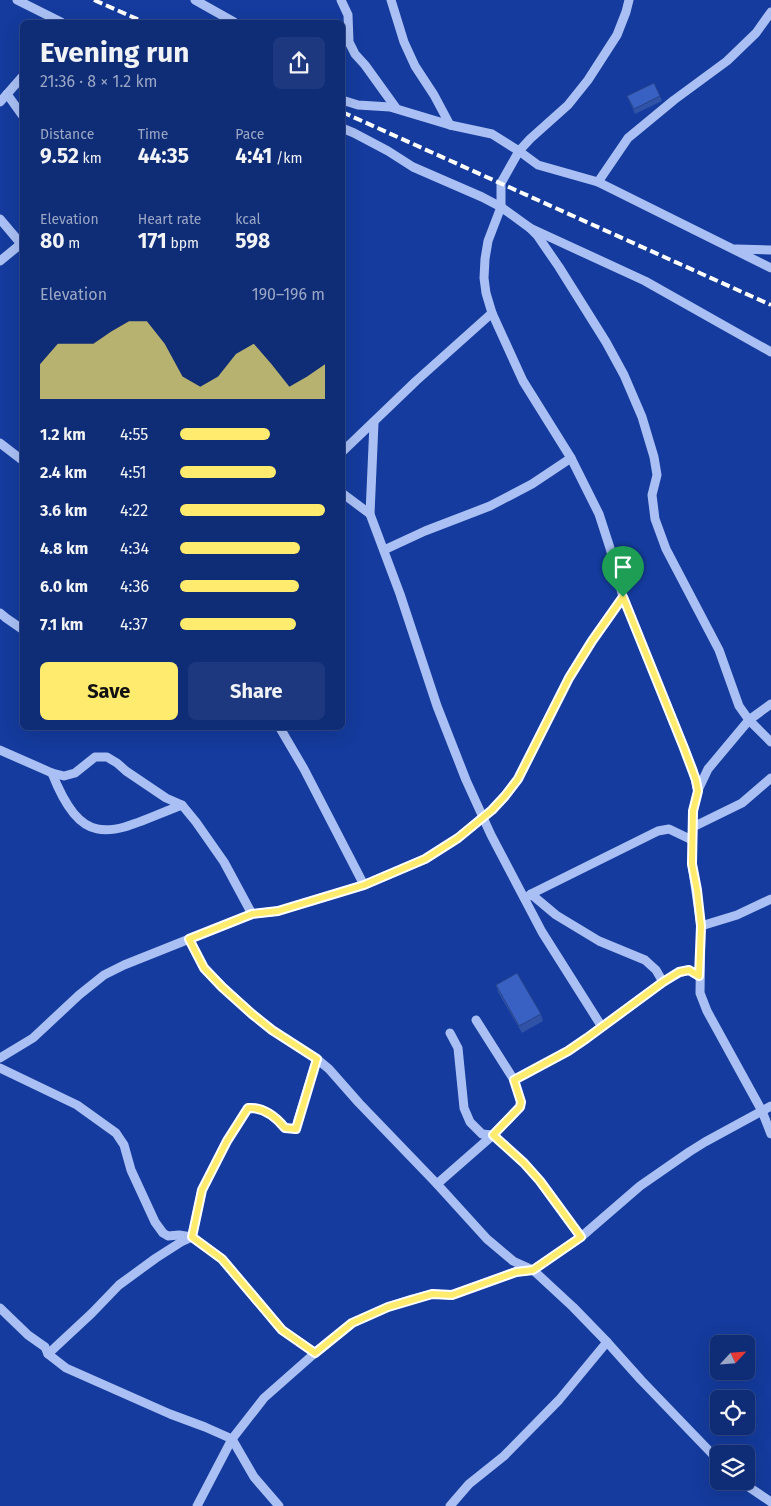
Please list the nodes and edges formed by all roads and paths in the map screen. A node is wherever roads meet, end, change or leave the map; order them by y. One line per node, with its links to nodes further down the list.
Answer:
1 (17, 0): 7 (street)
2 (195, 0): 8 (street)
3 (341, 0): 13 (street)
4 (391, 0): 15 (street)
5 (628, 0): 17 (street)
6 (771, 12): 18 (street)
7 (57, 20)
8 (230, 20)
9 (20, 79): 10 (street)
10 (7, 94): 12 (street); 14 (street)
11 (345, 101): 13 (street)
12 (0, 102)
13 (396, 108): 15 (street)
14 (20, 111)
15 (450, 125): 17 (street)
16 (345, 129): 19 (street)
17 (519, 151): 18 (street); 19 (street)
18 (598, 182): 24 (street)
19 (501, 207): 21 (street); 28 (street)
20 (0, 219): 22 (street)
21 (530, 228): 29 (street); 42 (street)
22 (20, 242)
23 (20, 246): 26 (street)
24 (734, 249): 25 (street); 27 (street)
25 (771, 250)
26 (0, 261)
27 (771, 268)
28 (492, 314): 30 (street); 34 (street)
29 (771, 352)
30 (374, 423): 32 (street); 36 (street)
31 (0, 443): 33 (street)
32 (345, 449)
33 (20, 458)
34 (571, 458): 37 (street); 38 (street)
35 (345, 495): 36 (street)
36 (370, 514): 37 (street)
37 (384, 550): 50 (street)
38 (623, 597): 48 (street); 50 (street)
39 (0, 613): 40 (street)
40 (20, 628)
41 (771, 704): 42 (street)
42 (749, 720): 44 (street); 48 (street)
43 (281, 730): 53 (street)
44 (771, 742)
45 (0, 750): 46 (street)
46 (52, 773): 49 (street); 49 (street)
47 (771, 778): 51 (street)
48 (698, 791): 51 (street)
49 (182, 805): 56 (street)
50 (482, 818): 53 (street); 54 (street)
51 (693, 827): 52 (street)
52 (692, 840): 54 (street); 57 (street)
53 (364, 885): 56 (street)
54 (528, 897): 60 (street); 62 (street)
55 (771, 899): 57 (street)
56 (252, 914): 58 (street)
57 (701, 926): 59 (street)
58 (189, 939): 64 (street); 65 (street)
59 (699, 976): 60 (street); 69 (street)
60 (663, 982): 62 (street)
61 (476, 1020): 67 (street)
62 (602, 1027): 67 (street)
63 (450, 1033): 71 (street)
64 (0, 1058)
65 (317, 1059): 72 (street); 73 (street)
66 (0, 1068): 73 (street)
67 (514, 1080): 71 (street)
68 (771, 1106): 69 (street)
69 (762, 1111): 70 (street); 74 (street)
70 (771, 1134)
71 (493, 1135): 72 (street); 74 (street)
72 (438, 1184): 75 (street)
73 (192, 1237): 78 (street); 79 (street)
74 (581, 1237): 75 (street)
75 (533, 1270): 77 (street); 78 (street)
76 (0, 1308): 79 (street)
77 (607, 1342): 81 (street); 86 (street)
78 (315, 1353): 80 (street)
79 (48, 1354): 80 (street)
80 (232, 1439): 84 (street); 85 (street)
81 (710, 1452)
82 (753, 1490): 83 (street)
83 (771, 1502)
84 (197, 1506)
85 (279, 1506)
86 (450, 1506)

